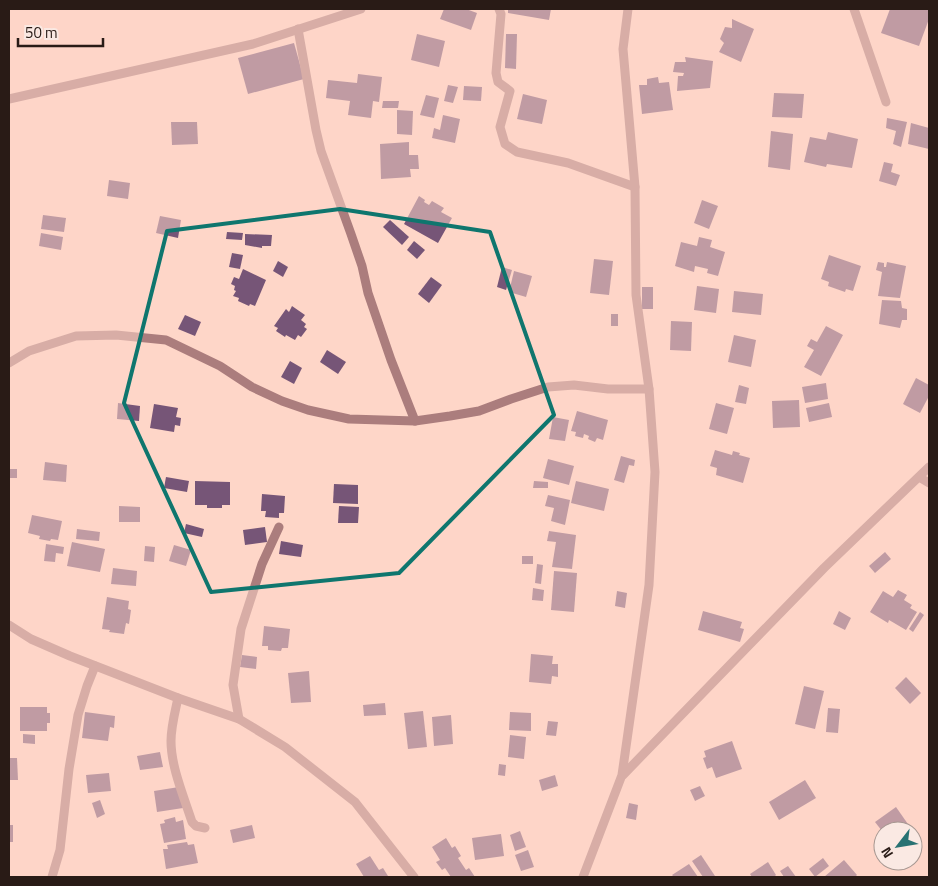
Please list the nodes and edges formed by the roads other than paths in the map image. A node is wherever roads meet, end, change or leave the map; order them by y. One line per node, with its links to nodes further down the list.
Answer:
1 (361, 9): 5 (street)
2 (499, 9): 8 (street)
3 (628, 9): 8 (street)
4 (854, 9): 7 (street)
5 (298, 29): 6 (street); 11 (street)
6 (9, 99)
7 (886, 102)
8 (635, 187): 10 (street)
9 (9, 363): 11 (street)
10 (649, 389): 11 (street); 20 (street)
11 (415, 421)
12 (929, 467): 13 (street)
13 (919, 477): 14 (street); 20 (street)
14 (929, 483)
15 (279, 528): 19 (street)
16 (9, 625): 17 (street)
17 (96, 666): 18 (street); 22 (street)
18 (178, 698): 19 (street); 21 (street)
19 (239, 719): 23 (street)
20 (622, 775): 24 (street)
21 (205, 828)
22 (52, 877)
23 (414, 877)
24 (583, 877)

